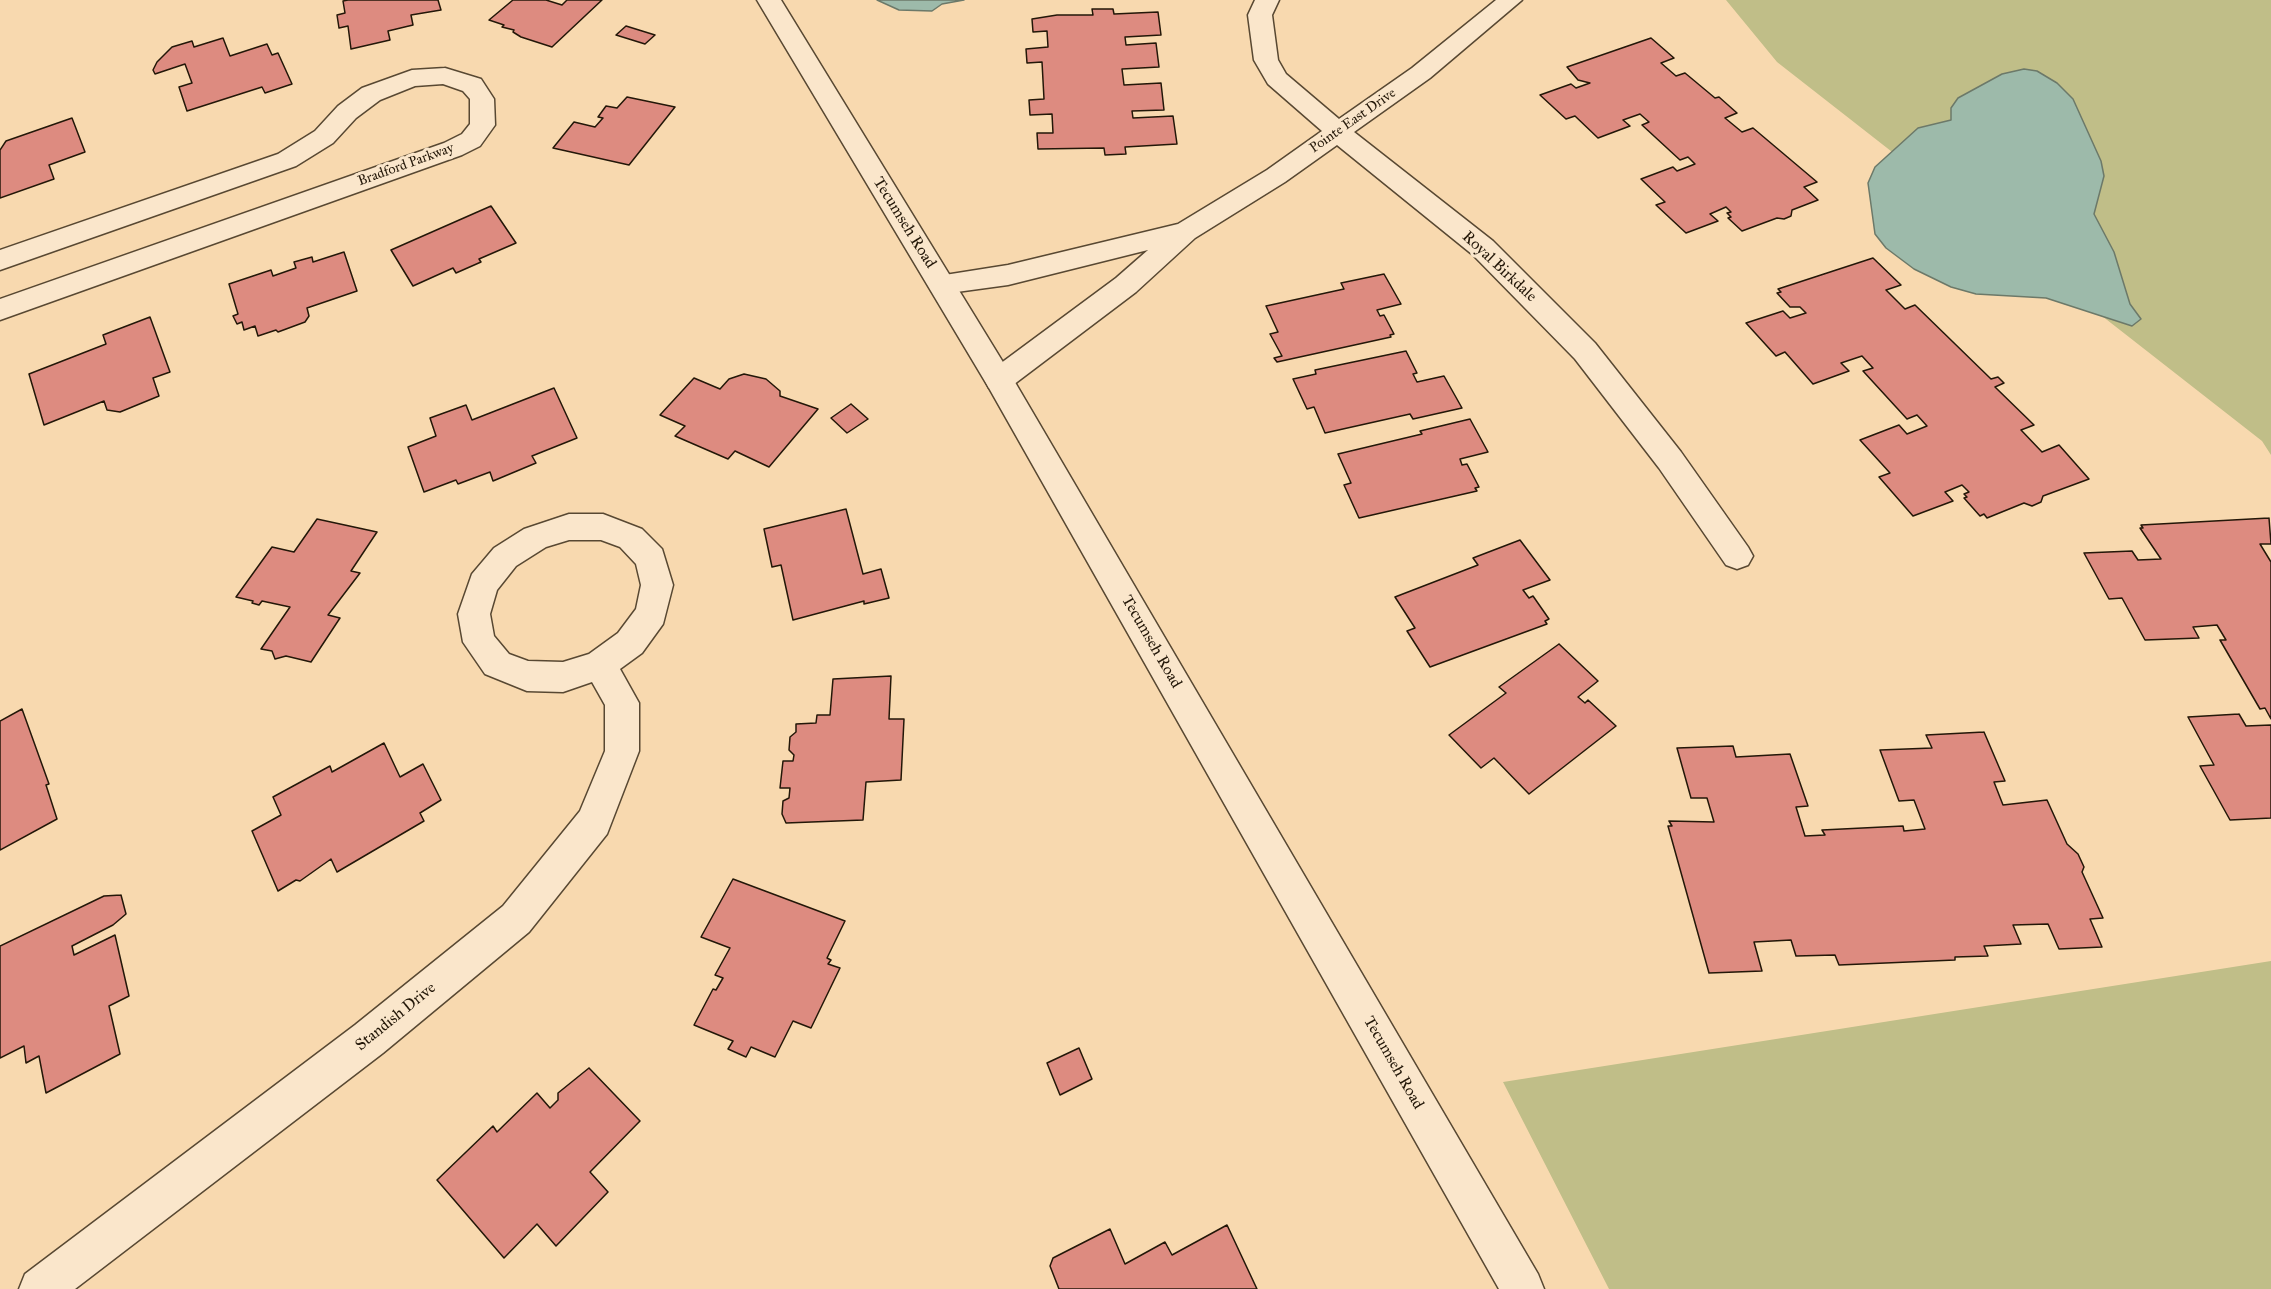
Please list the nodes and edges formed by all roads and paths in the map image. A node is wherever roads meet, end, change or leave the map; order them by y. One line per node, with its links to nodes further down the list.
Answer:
1 (770, 0): 7 (street, Tecumseh Road)
2 (1267, 0): 4 (street, Royal Birkdale)
3 (1510, 0): 4 (street, Pointe East Drive)
4 (1338, 132): 5 (street, Pointe East Drive); 10 (street, Royal Birkdale)
5 (1186, 231): 7 (street, Pointe East Drive); 9 (street, Pointe East Drive)
6 (0, 261): 8 (street, Bradford Parkway)
7 (942, 284): 9 (street, Tecumseh Road)
8 (0, 310)
9 (999, 380): 13 (street, Tecumseh Road)
10 (1737, 556)
11 (600, 665): 11 (street); 12 (street, Standish Drive)
12 (40, 1289)
13 (1524, 1289)

